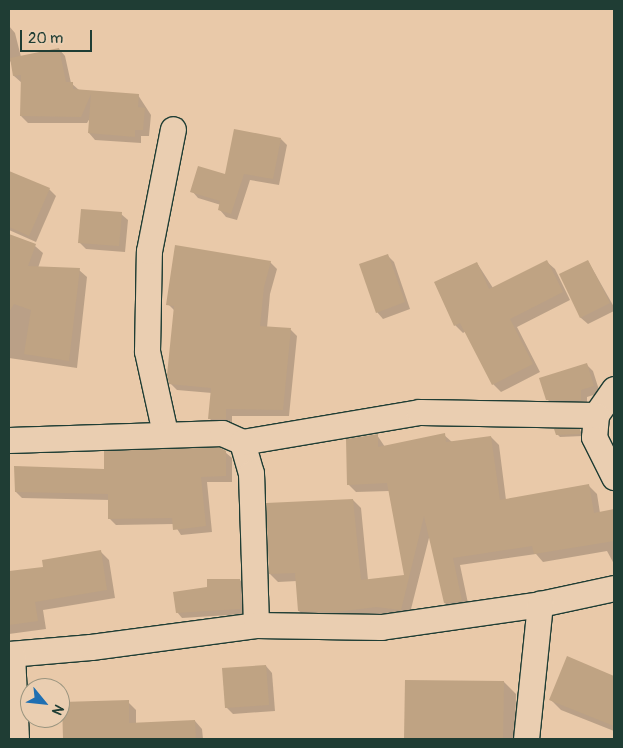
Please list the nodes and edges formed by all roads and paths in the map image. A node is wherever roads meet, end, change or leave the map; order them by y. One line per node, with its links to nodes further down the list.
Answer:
1 (173, 129): 4 (street)
2 (614, 389): 3 (street)
3 (596, 415): 6 (street); 7 (street)
4 (165, 433): 5 (street); 6 (street)
5 (9, 440)
6 (242, 442): 10 (street)
7 (614, 477)
8 (614, 588): 9 (street)
9 (540, 604): 10 (street); 13 (street)
10 (256, 625): 11 (street)
11 (10, 654): 12 (street)
12 (16, 739)
13 (526, 739)

